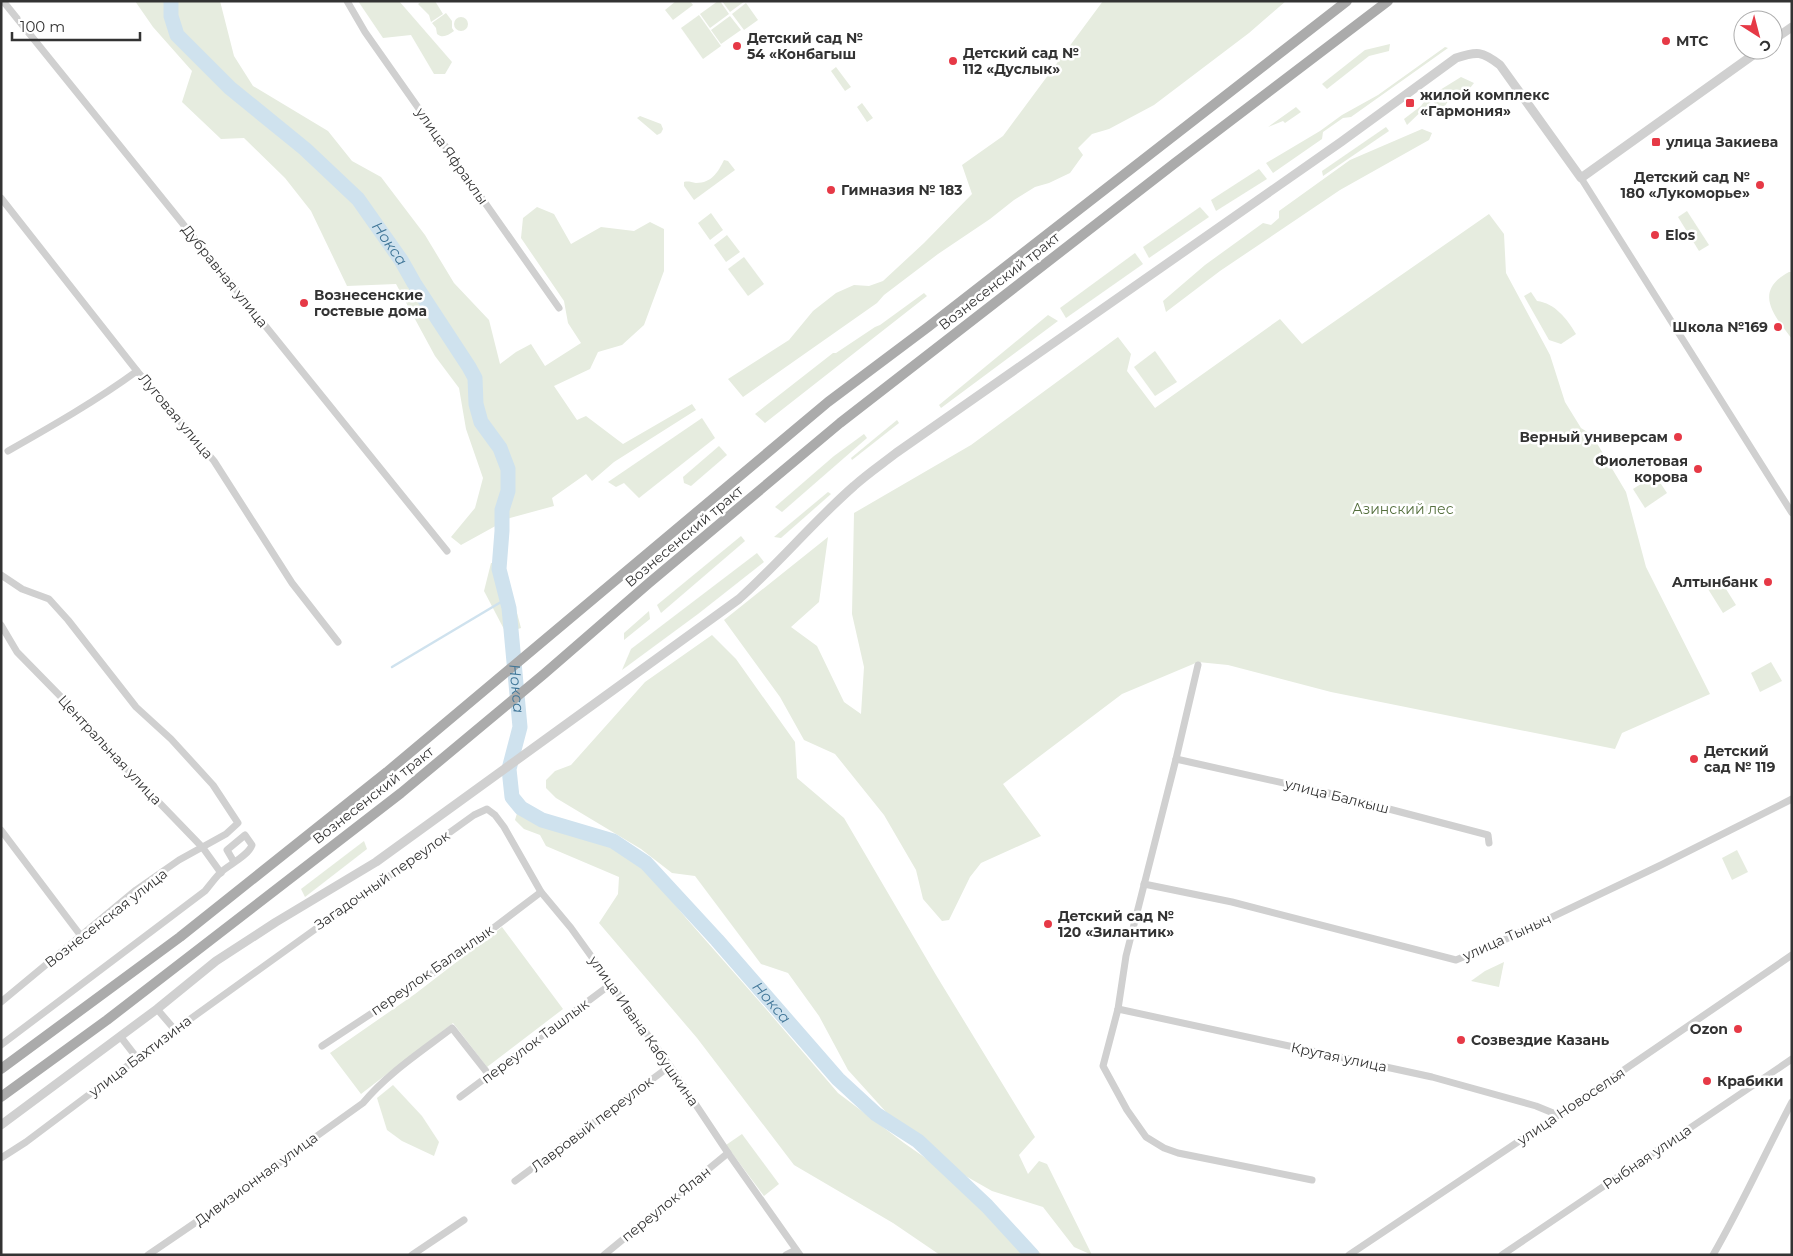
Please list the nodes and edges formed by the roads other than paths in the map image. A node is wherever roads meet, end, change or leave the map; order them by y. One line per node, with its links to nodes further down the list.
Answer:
1 (3, 1): 12 (street, Дубравная улица)
2 (347, 1): 8 (street, улица Яфраклы)
3 (1347, 1): 41 (main road, Вознесенский тракт)
4 (1388, 1): 43 (main road, Вознесенский тракт)
5 (1746, 60): 6 (street)
6 (1581, 178): 11 (street); 32 (street)
7 (1, 198): 9 (street, Луговая улица)
8 (559, 308)
9 (137, 371): 10 (street); 15 (street, Луговая улица)
10 (8, 451)
11 (1792, 514)
12 (447, 551)
13 (1, 576): 22 (street, Вознесенская улица)
14 (1, 625): 22 (street, Центральная улица)
15 (338, 642)
16 (1198, 665): 17 (street)
17 (1176, 759): 21 (street, улица Балкыш); 25 (street)
18 (1792, 799): 25 (street, улица Тыныч)
19 (487, 809): 26 (street, улица Ивана Кабушкина); 28 (street, Загадочный переулок)
20 (1, 830): 27 (street)
21 (1489, 843)
22 (202, 848): 24 (street, Центральная улица); 27 (street, Вознесенская улица)
23 (234, 862): 24 (street)
24 (221, 873): 36 (street)
25 (1144, 884): 33 (street)
26 (541, 892): 30 (street, улица Ивана Кабушкина); 37 (street, переулок Баланлык)
27 (81, 936): 31 (street, Вознесенская улица)
28 (279, 954): 34 (street, улица Бахтизина)
29 (1792, 955): 46 (street, улица Новоселья)
30 (611, 984): 40 (street, улица Ивана Кабушкина); 42 (street, переулок Ташлык)
31 (1, 1002)
32 (157, 1009): 34 (street); 35 (street)
33 (1118, 1009): 46 (street, Крутая улица); 50 (street)
34 (175, 1030): 38 (street, улица Бахтизина)
35 (120, 1036): 38 (street); 47 (street)
36 (1, 1045)
37 (322, 1046)
38 (136, 1058): 49 (street, улица Бахтизина)
39 (1792, 1060): 59 (street, Рыбная улица)
40 (670, 1066): 48 (street, улица Ивана Кабушкина); 51 (street, Лавровый переулок)
41 (1, 1069)
42 (489, 1075): 44 (street, переулок Ташлык); 54 (street, Дивизионная улица)
43 (1, 1097)
44 (460, 1097)
45 (1792, 1102): 60 (street)
46 (1558, 1115): 58 (street, улица Новоселья)
47 (1, 1125)
48 (728, 1153): 53 (street, улица Ивана Кабушкина); 56 (street, переулок Ялан)
49 (1, 1158)
50 (1312, 1180)
51 (515, 1181)
52 (464, 1220): 55 (street)
53 (798, 1252): 57 (street)
54 (148, 1255)
55 (412, 1255)
56 (604, 1255)
57 (786, 1255)
58 (1349, 1255)
59 (1502, 1255)
60 (1713, 1255)

